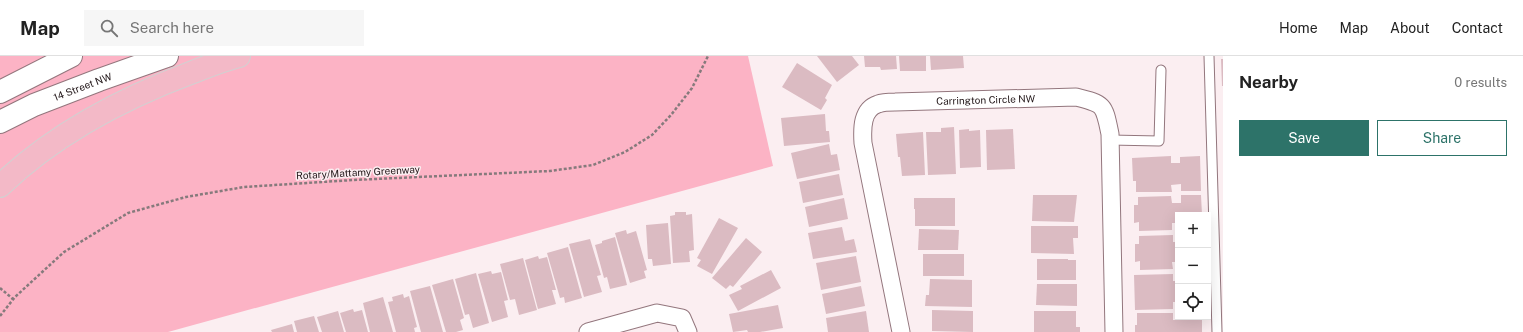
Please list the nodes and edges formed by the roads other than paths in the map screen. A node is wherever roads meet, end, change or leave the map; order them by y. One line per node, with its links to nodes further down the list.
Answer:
1 (71, 56): 6 (main road)
2 (167, 56): 7 (main road, 14 Street NW)
3 (239, 56): 9 (highway)
4 (1209, 56): 14 (lane)
5 (1161, 70): 8 (lane)
6 (0, 92)
7 (0, 122)
8 (1110, 140): 12 (street, Carrington Circle NW); 13 (street, Carrington Circle NW)
9 (0, 186)
10 (588, 332): 11 (street)
11 (688, 332)
12 (900, 332)
13 (1114, 332)
14 (1216, 332)

